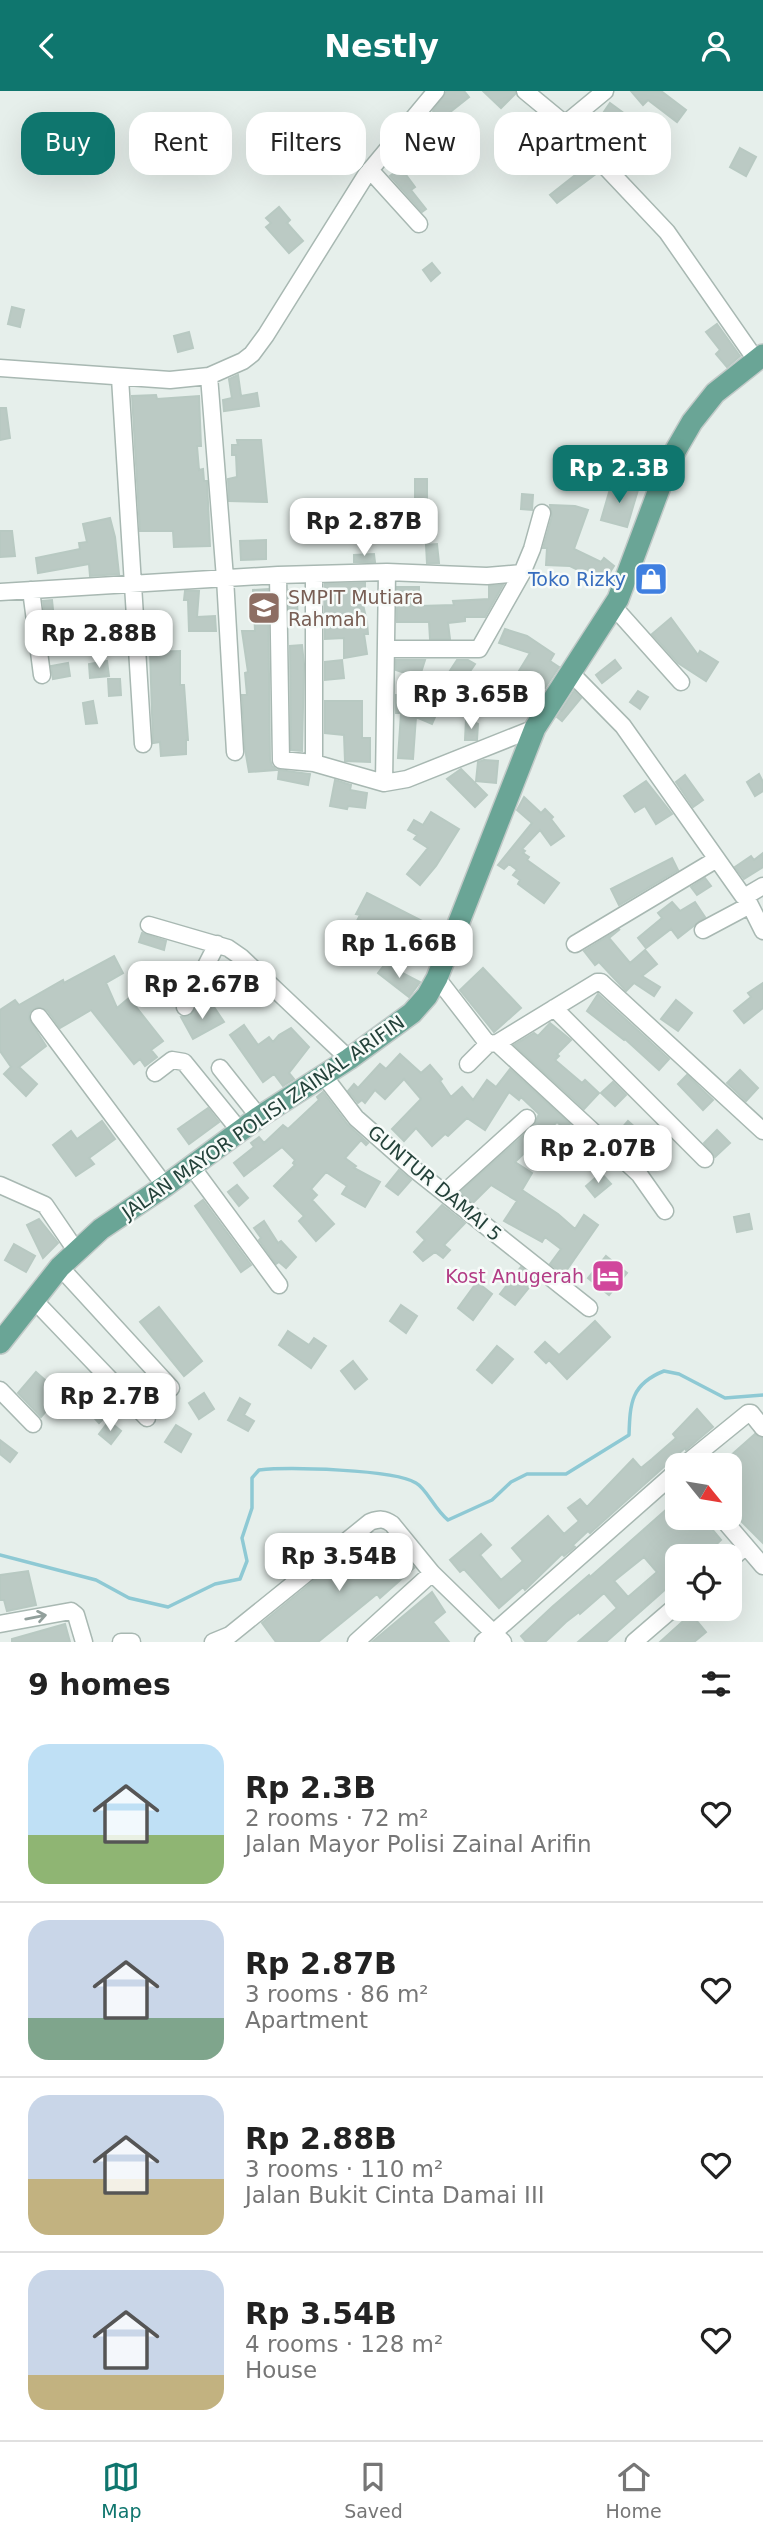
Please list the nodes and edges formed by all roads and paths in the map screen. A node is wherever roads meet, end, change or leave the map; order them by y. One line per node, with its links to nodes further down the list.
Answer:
1 (436, 91): 6 (street)
2 (525, 91): 4 (street)
3 (605, 91): 5 (street)
4 (550, 112)
5 (580, 112)
6 (370, 170): 8 (street); 11 (street)
7 (613, 175): 9 (street)
8 (419, 223)
9 (760, 358): 22 (main road, JALAN MAYOR POLISI ZAINAL ARIFIN)
10 (0, 368): 12 (street)
11 (209, 376): 12 (street); 18 (street)
12 (120, 378): 19 (street)
13 (541, 513): 15 (street)
14 (387, 572): 15 (street); 17 (street); 23 (street)
15 (522, 573): 23 (street)
16 (278, 575): 17 (street); 18 (street); 30 (street)
17 (314, 575): 30 (street)
18 (225, 578): 19 (street); 29 (street)
19 (132, 585): 20 (street); 28 (street)
20 (31, 590): 21 (street); 25 (street)
21 (0, 592)
22 (613, 606): 24 (main road, JALAN MAYOR POLISI ZAINAL ARIFIN); 26 (street)
23 (386, 649): 31 (street)
24 (569, 671): 27 (main road, JALAN MAYOR POLISI ZAINAL ARIFIN); 32 (street)
25 (42, 675)
26 (681, 682)
27 (535, 728): 31 (street); 40 (main road, JALAN MAYOR POLISI ZAINAL ARIFIN)
28 (143, 744)
29 (236, 752)
30 (314, 763): 31 (street)
31 (384, 783)
32 (717, 859): 34 (street); 39 (street)
33 (763, 887): 34 (street)
34 (748, 901): 36 (street); 37 (street)
35 (149, 925): 38 (street)
36 (703, 930)
37 (763, 931)
38 (217, 944): 41 (street); 45 (street)
39 (575, 944)
40 (437, 978): 44 (street); 45 (main road, JALAN MAYOR POLISI ZAINAL ARIFIN)
41 (185, 1007)
42 (554, 1008): 44 (street); 53 (street); 54 (street)
43 (39, 1017): 57 (street)
44 (493, 1044): 46 (street); 59 (street)
45 (349, 1059): 49 (main road, JALAN MAYOR POLISI ZAINAL ARIFIN)
46 (468, 1064)
47 (220, 1068): 50 (street)
48 (155, 1073): 52 (street)
49 (324, 1076): 50 (main road, JALAN MAYOR POLISI ZAINAL ARIFIN); 58 (street, GUNTUR DAMAI 5)
50 (259, 1117): 52 (main road, JALAN MAYOR POLISI ZAINAL ARIFIN)
51 (527, 1118): 58 (street)
52 (240, 1131): 55 (main road, JALAN MAYOR POLISI ZAINAL ARIFIN)
53 (763, 1131)
54 (705, 1159)
55 (192, 1167): 57 (main road, JALAN MAYOR POLISI ZAINAL ARIFIN); 62 (street)
56 (0, 1185): 60 (street)
57 (165, 1186): 60 (main road, JALAN MAYOR POLISI ZAINAL ARIFIN)
58 (444, 1193): 64 (street, GUNTUR DAMAI 5)
59 (664, 1211)
60 (77, 1252): 61 (main road, JALAN MAYOR POLISI ZAINAL ARIFIN)
61 (60, 1267): 63 (main road, JALAN MAYOR POLISI ZAINAL ARIFIN); 66 (street)
62 (279, 1285)
63 (33, 1300): 65 (main road, JALAN MAYOR POLISI ZAINAL ARIFIN); 68 (street)
64 (589, 1308)
65 (2, 1335)
66 (171, 1388)
67 (0, 1390): 69 (street)
68 (147, 1418)
69 (33, 1424)
70 (763, 1428): 71 (street)
71 (699, 1453)
72 (665, 1482): 81 (street)
73 (732, 1530): 74 (street)
74 (746, 1546): 75 (street); 76 (street)
75 (742, 1550)
76 (763, 1566)
77 (432, 1573): 80 (street); 81 (street); 86 (street)
78 (665, 1615): 87 (street)
79 (0, 1624): 82 (street, one-way to 82)
80 (233, 1638): 85 (street)
81 (494, 1639)
82 (84, 1642)
83 (121, 1642): 84 (street)
84 (131, 1642)
85 (213, 1642)
86 (356, 1642)
87 (634, 1642)

